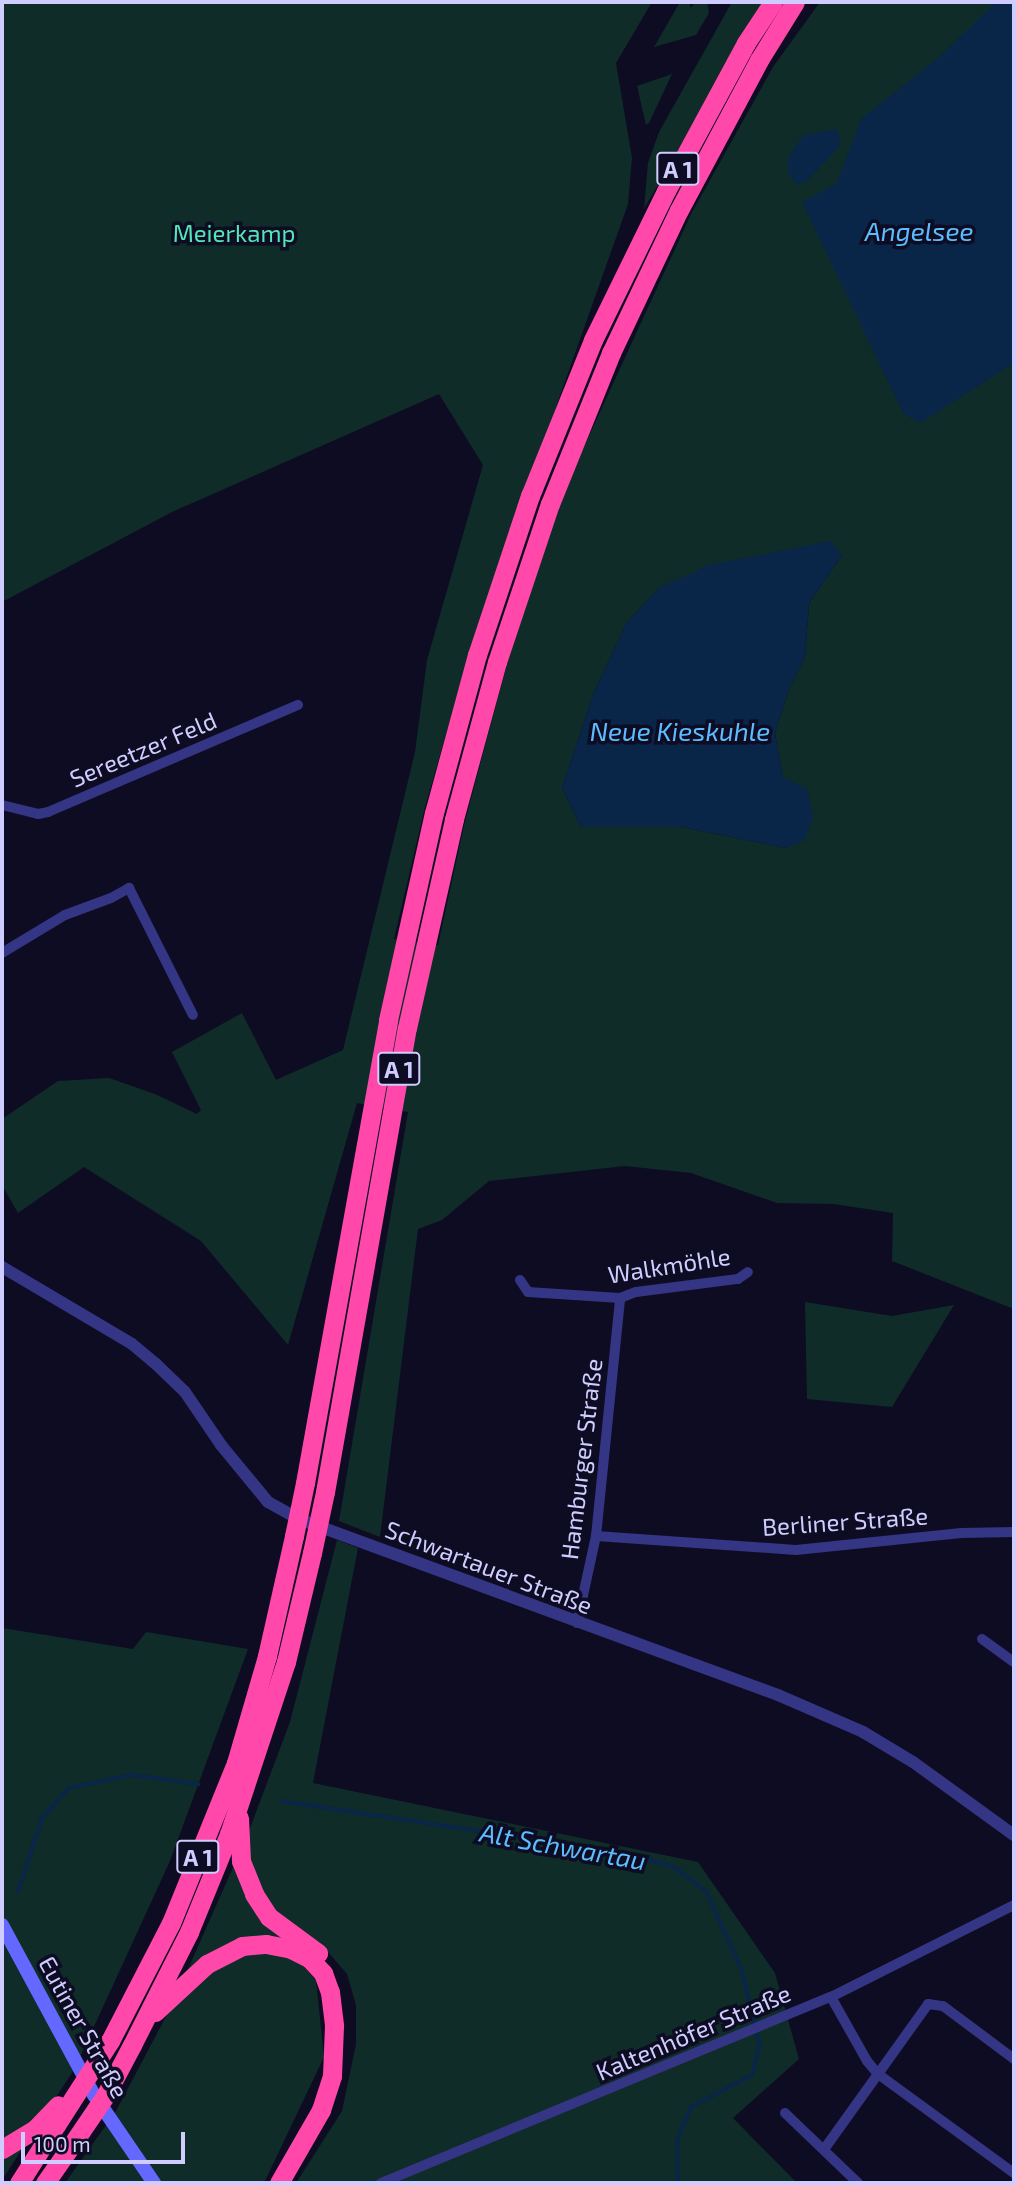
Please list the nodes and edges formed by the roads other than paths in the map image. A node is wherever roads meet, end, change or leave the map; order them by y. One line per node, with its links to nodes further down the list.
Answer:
1 (773, 2): 22 (highway, A 1, bridge)
2 (795, 2): 16 (highway, A 1, bridge)
3 (298, 705): 4 (street, Sereetzer Feld)
4 (2, 806)
5 (2, 953): 6 (street)
6 (193, 1015)
7 (2, 1267): 13 (street, Schwartauer Straße)
8 (748, 1272): 10 (street, Walkmöhle)
9 (520, 1280): 10 (street, Walkmöhle)
10 (620, 1298): 12 (street, Hamburger Straße)
11 (1014, 1532): 12 (street, Berliner Straße)
12 (596, 1536): 13 (street, Hamburger Straße)
13 (577, 1623): 17 (street, Schwartauer Straße)
14 (982, 1639): 15 (street)
15 (1014, 1662)
16 (239, 1807): 21 (highway, A 1); 33 (highway)
17 (1014, 1835)
18 (1014, 1905): 20 (street, Kaltenhöfer Straße)
19 (2, 1925): 31 (main road, Eutiner Straße)
20 (831, 1997): 24 (street); 34 (street, Kaltenhöfer Straße)
21 (142, 2025): 30 (highway, A 1, bridge); 32 (highway)
22 (105, 2039): 27 (highway); 29 (highway, A 1, bridge)
23 (1014, 2059): 24 (street)
24 (878, 2074): 26 (street); 28 (street)
25 (785, 2113): 26 (street)
26 (825, 2148): 35 (street)
27 (2, 2149)
28 (1014, 2173)
29 (19, 2183)
30 (45, 2183)
31 (154, 2183)
32 (279, 2183)
33 (289, 2183)
34 (381, 2183)
35 (858, 2183)

